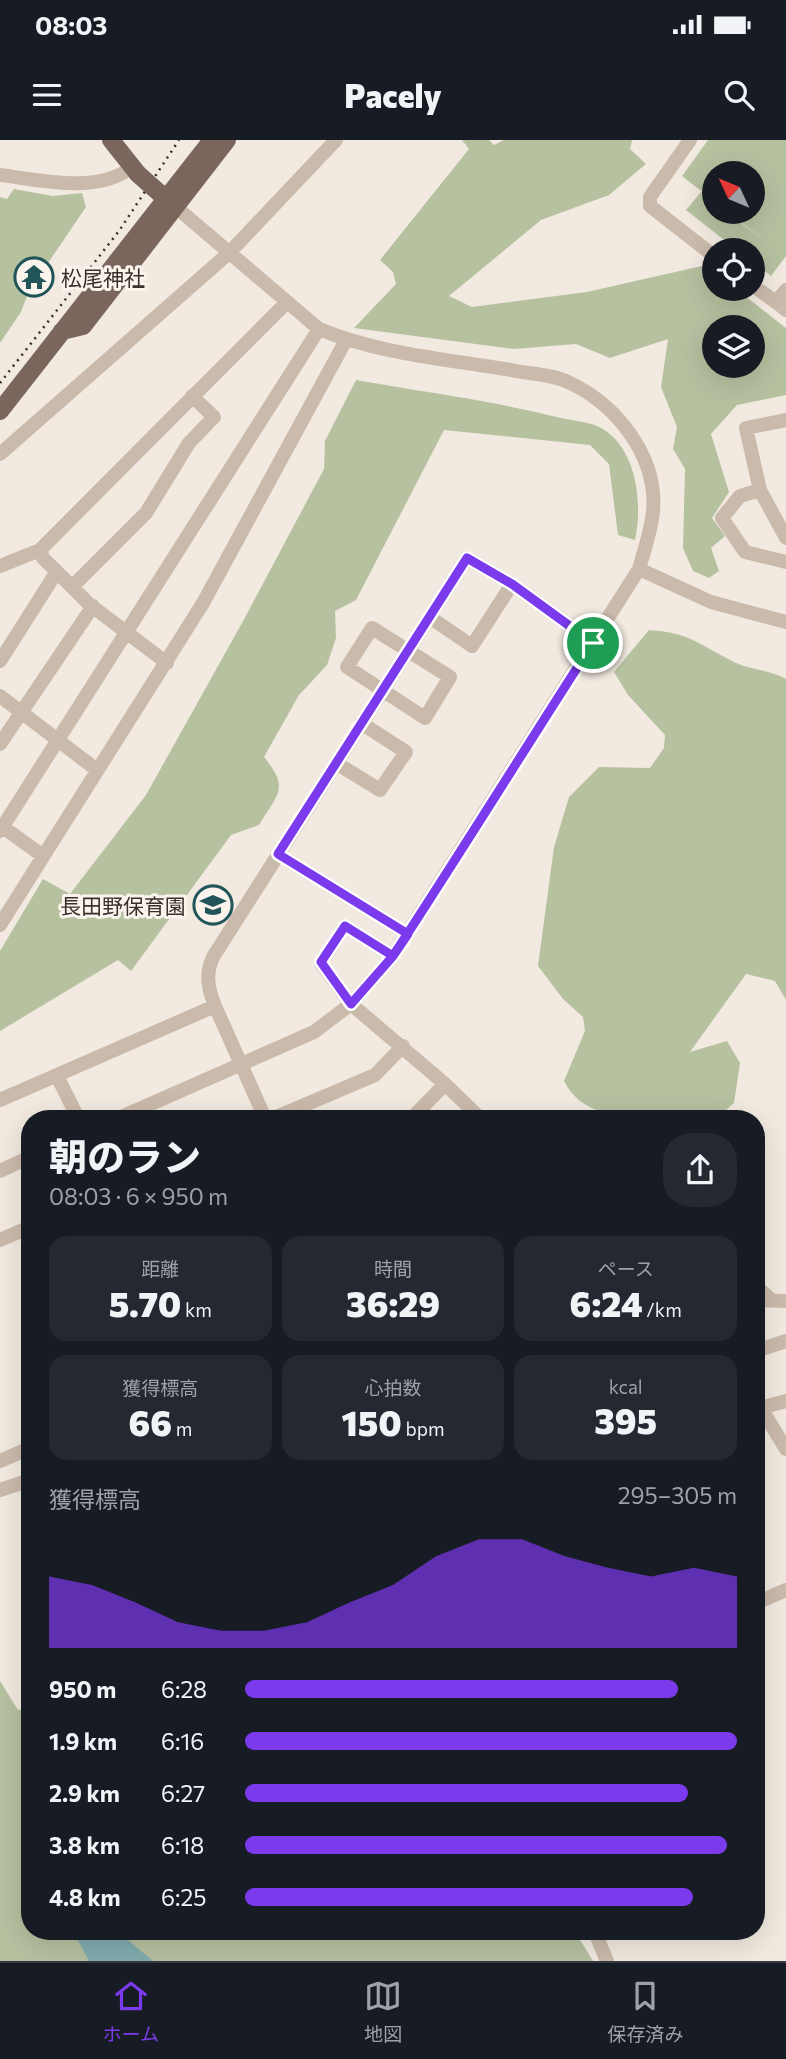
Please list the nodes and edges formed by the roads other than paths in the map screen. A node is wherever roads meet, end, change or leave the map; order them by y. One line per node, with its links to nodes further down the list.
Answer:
1 (111, 140): 6 (main road)
2 (212, 140): 16 (main road)
3 (227, 140): 8 (main road)
4 (336, 140): 10 (street)
5 (690, 140): 9 (street)
6 (134, 171): 7 (street); 8 (main road, bridge)
7 (0, 175)
8 (175, 206): 10 (street); 16 (main road)
9 (702, 247)
10 (229, 253): 13 (street); 21 (street)
11 (786, 290): 14 (street)
12 (765, 294): 14 (street)
13 (286, 303): 15 (street); 18 (street)
14 (781, 306)
15 (319, 329): 17 (street); 35 (street)
16 (62, 331): 19 (main road)
17 (346, 340): 27 (street); 40 (street)
18 (192, 396): 24 (street); 30 (street)
19 (0, 411)
20 (786, 420): 22 (street)
21 (0, 454)
22 (760, 490): 23 (street); 25 (street)
23 (786, 538)
24 (40, 550): 26 (street); 28 (street)
25 (786, 562)
26 (0, 566)
27 (639, 569): 33 (street); 37 (street)
28 (56, 573): 30 (street); 36 (street)
29 (512, 584): 32 (street); 32 (street); 37 (street)
30 (72, 587): 31 (street)
31 (93, 607): 35 (street); 43 (street)
32 (431, 618): 38 (street)
33 (786, 622)
34 (0, 632): 36 (street)
35 (127, 633): 40 (street); 45 (street)
36 (13, 641): 39 (street)
37 (593, 643): 53 (street)
38 (410, 650): 41 (street); 41 (street); 41 (street)
39 (0, 661)
40 (167, 663): 48 (street)
41 (383, 691): 44 (street)
42 (0, 696): 43 (street)
43 (21, 712): 45 (street); 46 (street)
44 (361, 723): 47 (street); 47 (street)
45 (59, 740): 48 (street); 49 (street)
46 (0, 744)
47 (336, 763): 50 (street)
48 (97, 770): 51 (street)
49 (1, 828): 51 (street)
50 (278, 854): 53 (street); 56 (street)
51 (43, 856): 52 (street)
52 (0, 925)
53 (408, 934): 54 (street)
54 (393, 956): 55 (street); 55 (street)
55 (351, 1004): 57 (street); 58 (street)
56 (215, 1006): 58 (street); 59 (street)
57 (403, 1046): 60 (street); 65 (street)
58 (243, 1063): 63 (street); 64 (street)
59 (57, 1076): 61 (street); 62 (street)
60 (445, 1084): 66 (street); 67 (street)
61 (0, 1100)
62 (74, 1110)
63 (137, 1110)
64 (262, 1110)
65 (293, 1110)
66 (420, 1110)
67 (472, 1110)
68 (21, 1161): 69 (street)
69 (0, 1171)
70 (21, 1231): 71 (street)
71 (0, 1240)
72 (765, 1299): 73 (street)
73 (786, 1301)
74 (786, 1341): 75 (street)
75 (765, 1348)
76 (786, 1401): 77 (street)
77 (765, 1407)
78 (765, 1415): 79 (street, bridge)
79 (786, 1449)
80 (21, 1452): 81 (street)
81 (0, 1461)
82 (21, 1483): 83 (street)
83 (0, 1490)
84 (786, 1590): 85 (street)
85 (765, 1599)
86 (598, 1940): 87 (street)
87 (607, 1961)

